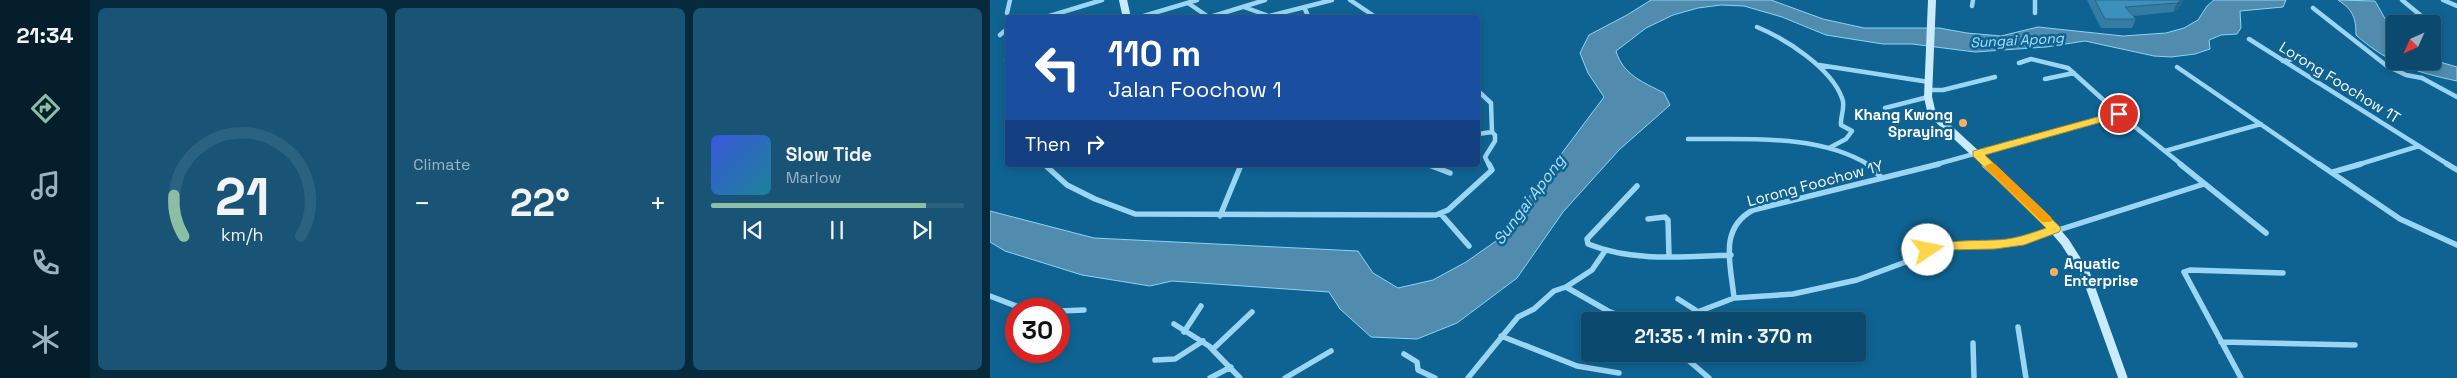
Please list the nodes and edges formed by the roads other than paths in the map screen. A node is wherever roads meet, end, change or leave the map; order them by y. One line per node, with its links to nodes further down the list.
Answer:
1 (1010, 0): 19 (street)
2 (1102, 0): 21 (street)
3 (1123, 0): 22 (street)
4 (1196, 0): 13 (street)
5 (1265, 0): 16 (street)
6 (1332, 0): 17 (street)
7 (1350, 0): 29 (street)
8 (1932, 0): 43 (street)
9 (1973, 0): 14 (street)
10 (2036, 0): 20 (street)
11 (2402, 0): 30 (street)
12 (2443, 0): 15 (street)
13 (1188, 3): 23 (street); 24 (street)
14 (1972, 6)
15 (2457, 6)
16 (1244, 7): 25 (street); 26 (street)
17 (1304, 7): 27 (street); 28 (street)
18 (2312, 8): 45 (street)
19 (1007, 13)
20 (2035, 13)
21 (1053, 15)
22 (1126, 15)
23 (1147, 15)
24 (1207, 15)
25 (1217, 15)
26 (1259, 15)
27 (1272, 15)
28 (1308, 15)
29 (1372, 15)
30 (2420, 15)
31 (1757, 28): 38 (street)
32 (1005, 31): 33 (street)
33 (1000, 36)
34 (2249, 39): 36 (street, Lorong Foochow 1T)
35 (2304, 57): 36 (street)
36 (2283, 62): 52 (street, Lorong Foochow 1T)
37 (2019, 63): 40 (street)
38 (1819, 66): 43 (street); 53 (street)
39 (2177, 67): 48 (street)
40 (2074, 73): 42 (street); 47 (street)
41 (1995, 78): 43 (street)
42 (2045, 79)
43 (1928, 90): 46 (street); 55 (street)
44 (1480, 93): 49 (street)
45 (2457, 97)
46 (1884, 108)
47 (2119, 114): 54 (street); 55 (street, Lorong Foochow 1Y)
48 (2261, 124): 54 (street); 60 (street)
49 (1492, 132): 50 (street); 65 (street)
50 (1480, 134)
51 (1688, 139): 53 (street)
52 (2419, 146): 59 (street, Lorong Foochow 1T); 60 (street)
53 (1829, 148): 62 (street)
54 (2165, 151): 63 (street)
55 (1977, 154): 62 (street, Lorong Foochow 1Y); 68 (street)
56 (1047, 167): 66 (street)
57 (1240, 167): 66 (street)
58 (1434, 167): 61 (street)
59 (2457, 170)
60 (2333, 172): 70 (street)
61 (1450, 173)
62 (1882, 178): 73 (street, Lorong Foochow 1Y)
63 (2204, 184): 68 (street); 69 (street)
64 (1637, 186): 72 (street)
65 (1441, 214): 66 (street); 71 (street)
66 (1220, 216)
67 (1648, 219): 74 (street)
68 (2055, 229): 78 (street); 110 (street)
69 (2266, 233)
70 (2457, 245)
71 (1469, 246)
72 (1605, 251): 74 (street); 76 (street)
73 (1731, 255): 74 (street); 78 (street, Lorong Foochow 1Y)
74 (1669, 256)
75 (2283, 274): 92 (street)
76 (1566, 287): 86 (street); 90 (street)
77 (990, 296): 80 (street)
78 (1734, 298): 84 (street)
79 (1678, 299): 84 (street)
80 (1005, 303)
81 (1201, 306): 89 (street)
82 (1084, 310): 83 (street)
83 (1070, 311)
84 (1696, 311)
85 (1252, 312): 95 (street)
86 (1611, 312)
87 (1174, 324): 89 (street)
88 (2018, 327): 109 (street)
89 (1184, 332): 91 (street)
90 (1502, 336): 101 (street); 106 (street)
91 (1203, 341): 95 (street); 98 (street)
92 (2221, 342): 94 (street); 111 (street)
93 (1973, 343): 108 (street)
94 (2355, 345)
95 (1213, 349): 100 (street)
96 (1331, 351): 104 (street)
97 (1404, 354): 105 (street)
98 (1155, 360)
99 (1690, 362): 107 (street)
100 (1231, 367): 102 (street); 103 (street)
101 (1619, 373)
102 (1210, 378)
103 (1240, 378)
104 (1285, 378)
105 (1435, 378)
106 (1468, 378)
107 (1709, 378)
108 (1974, 378)
109 (2026, 378)
110 (2123, 378)
111 (2241, 378)

